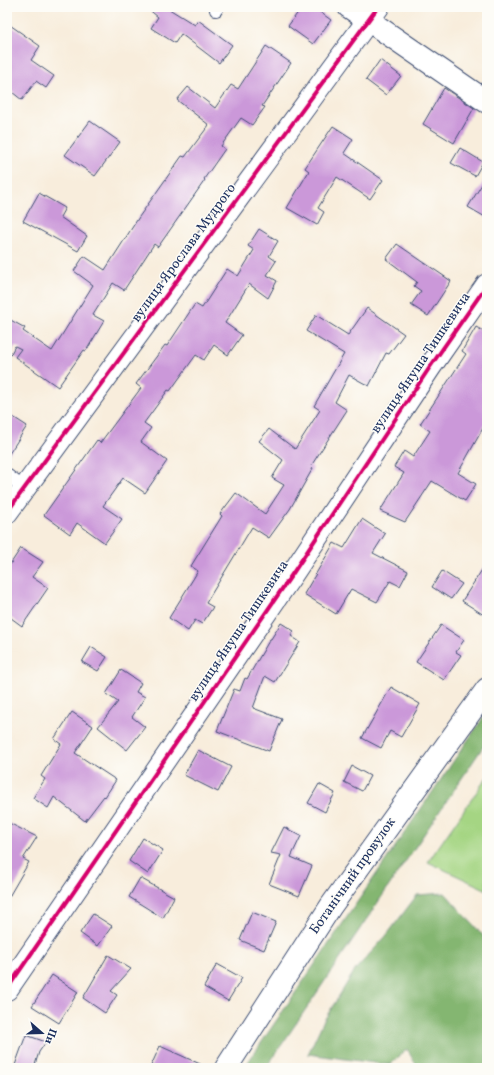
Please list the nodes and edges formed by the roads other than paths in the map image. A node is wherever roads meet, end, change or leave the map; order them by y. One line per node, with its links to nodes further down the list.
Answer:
1 (349, 7): 2 (street)
2 (373, 14): 3 (street); 6 (street, вулиця Ярослава Мудрого)
3 (487, 102)
4 (487, 285): 9 (street, вулиця Януша Тишкевича)
5 (7, 475): 6 (lane)
6 (24, 488): 7 (street, вулиця Ярослава Мудрого)
7 (7, 512)
8 (487, 689): 10 (street, Ботанічний провулок)
9 (7, 989)
10 (226, 1068)

